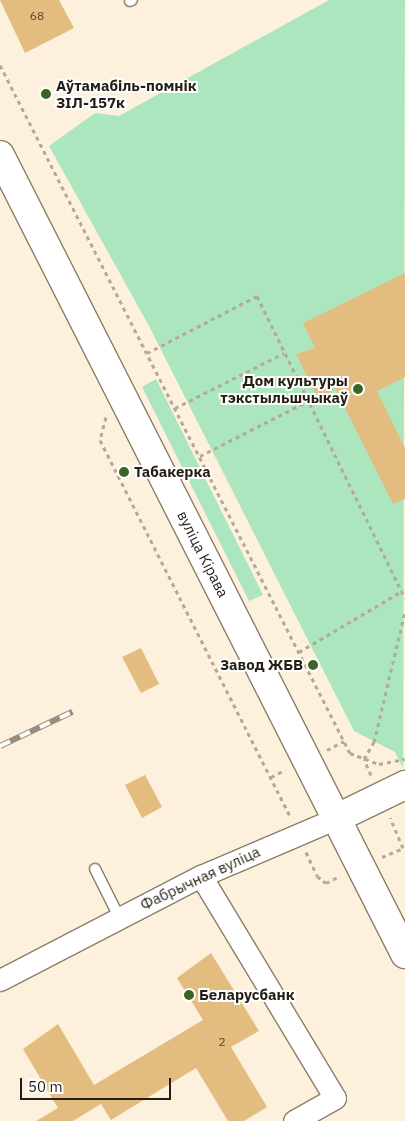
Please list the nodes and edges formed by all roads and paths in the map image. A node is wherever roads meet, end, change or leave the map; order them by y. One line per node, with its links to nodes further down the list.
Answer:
1 (0, 65): 3 (path)
2 (0, 155): 15 (main road, вуліца Кірава)
3 (147, 353): 4 (path); 6 (path)
4 (284, 353): 5 (path); 6 (path)
5 (308, 401): 7 (path); 8 (path)
6 (175, 408): 7 (path)
7 (199, 456): 11 (path)
8 (402, 591): 9 (path); 11 (path)
9 (405, 598)
10 (405, 612): 12 (path)
11 (299, 652): 12 (path)
12 (364, 759): 13 (path)
13 (405, 759)
14 (405, 785): 15 (main road, Фабрычная вуліца)
15 (337, 818): 17 (street, Фабрычная вуліца); 19 (main road, вуліца Кірава)
16 (95, 869): 18 (lane)
17 (201, 876): 18 (street, Фабрычная вуліца); 21 (street)
18 (119, 917): 20 (street, Фабрычная вуліца)
19 (405, 954)
20 (0, 980)
21 (299, 1120)

